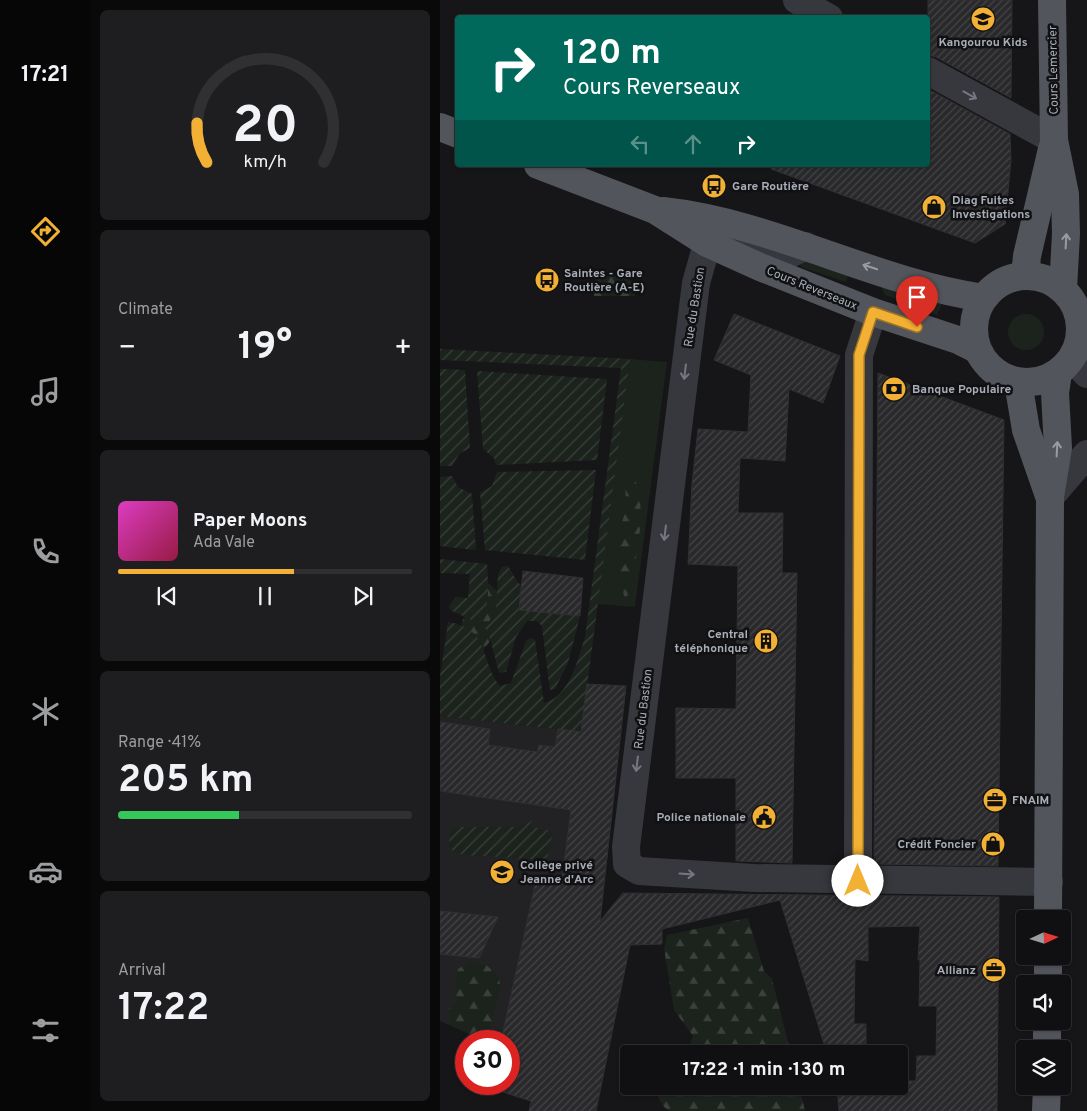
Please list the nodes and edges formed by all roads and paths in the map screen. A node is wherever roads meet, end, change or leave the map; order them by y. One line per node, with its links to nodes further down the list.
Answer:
1 (797, 0): 3 (street)
2 (1052, 0): 7 (main road, Cours Lemercier)
3 (824, 15)
4 (930, 72): 7 (street, one-way to 7)
5 (440, 127): 6 (main road)
6 (455, 133)
7 (1054, 140): 12 (main road, Cours Lemercier); 13 (main road, Cours Lemercier, one-way to 7)
8 (543, 167): 9 (main road, Cours Reverseaux)
9 (655, 210): 10 (main road, Cours Reverseaux); 11 (main road, Cours Reverseaux)
10 (707, 242): 11 (street); 15 (main road, Cours Reverseaux); 23 (street, Rue du Bastion, one-way to 23)
11 (806, 246): 14 (main road, Cours Reverseaux, one-way to 11)
12 (1025, 276): 13 (main road); 14 (main road)
13 (1063, 289): 17 (main road)
14 (984, 298): 16 (main road)
15 (873, 312): 16 (main road, Cours Reverseaux); 23 (street)
16 (976, 349): 20 (main road)
17 (1077, 349): 18 (main road); 19 (street)
18 (1058, 373): 20 (main road); 22 (main road, one-way to 18)
19 (1087, 374)
20 (1018, 382): 22 (main road)
21 (1087, 454): 22 (street)
22 (1050, 497): 24 (main road)
23 (858, 881): 24 (street, Rue du Bastion)
24 (1049, 882): 25 (main road)
25 (1048, 910)
26 (1046, 1095): 27 (main road)
27 (1046, 1111)

